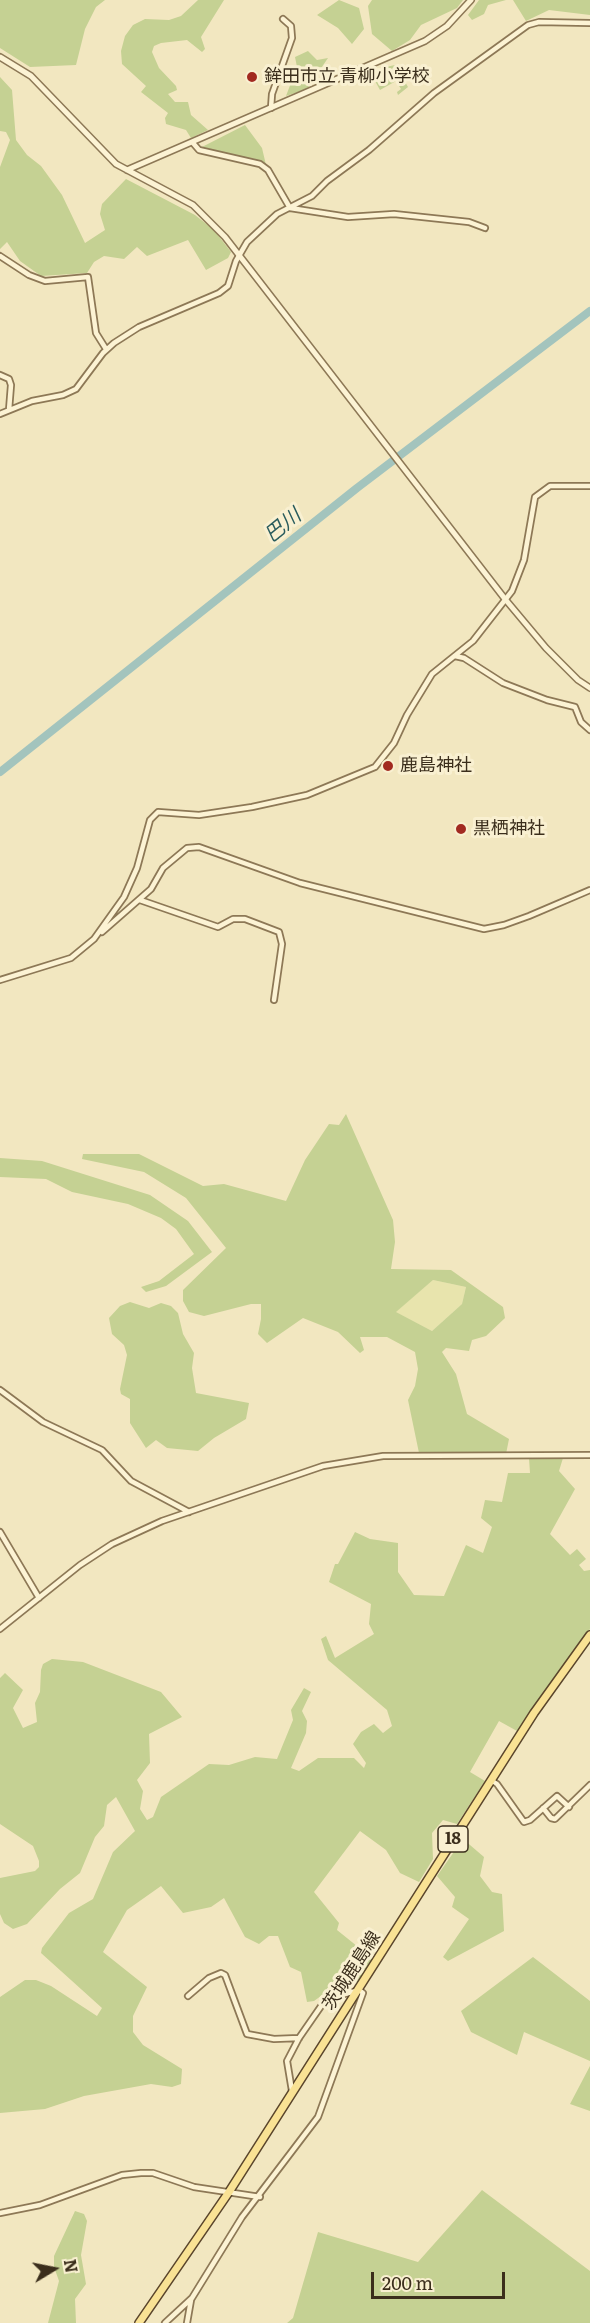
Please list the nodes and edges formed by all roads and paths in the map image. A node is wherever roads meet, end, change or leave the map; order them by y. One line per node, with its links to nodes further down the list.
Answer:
1 (471, 0): 5 (street)
2 (283, 19): 5 (street)
3 (590, 23): 8 (street)
4 (0, 57): 7 (street)
5 (272, 108): 6 (street)
6 (193, 143): 7 (street); 8 (street)
7 (127, 170): 11 (street)
8 (290, 208): 9 (street); 11 (street)
9 (484, 228)
10 (0, 256): 12 (street)
11 (239, 256): 12 (street); 17 (street)
12 (106, 349): 14 (street)
13 (0, 375): 14 (street)
14 (9, 410): 15 (street)
15 (0, 414)
16 (590, 486): 17 (street)
17 (505, 599): 18 (street); 19 (street)
18 (455, 656): 20 (street); 23 (street)
19 (590, 688)
20 (590, 730)
21 (590, 890): 22 (street)
22 (140, 900): 23 (street); 25 (street)
23 (98, 935): 24 (street)
24 (0, 980)
25 (274, 1000)
26 (0, 1390): 28 (street)
27 (590, 1455): 28 (street)
28 (189, 1512): 30 (street)
29 (0, 1532): 30 (street)
30 (39, 1598): 31 (street)
31 (0, 1629)
32 (590, 1635): 33 (main road, 茨城鹿島線 / 18)
33 (491, 1780): 36 (street); 37 (main road, 茨城鹿島線 / 18)
34 (590, 1785): 35 (street)
35 (569, 1807): 36 (street); 36 (street)
36 (543, 1808)
37 (357, 1990): 39 (street); 40 (main road, 茨城鹿島線 / 18); 42 (street)
38 (188, 1996): 39 (street)
39 (299, 2038): 40 (street)
40 (292, 2091): 41 (main road, 茨城鹿島線 / 18)
41 (229, 2192): 42 (street); 43 (street); 45 (main road, 茨城鹿島線 / 18)
42 (260, 2197): 44 (street)
43 (0, 2213)
44 (192, 2298): 46 (street); 47 (street)
45 (139, 2323)
46 (165, 2323)
47 (187, 2323)

